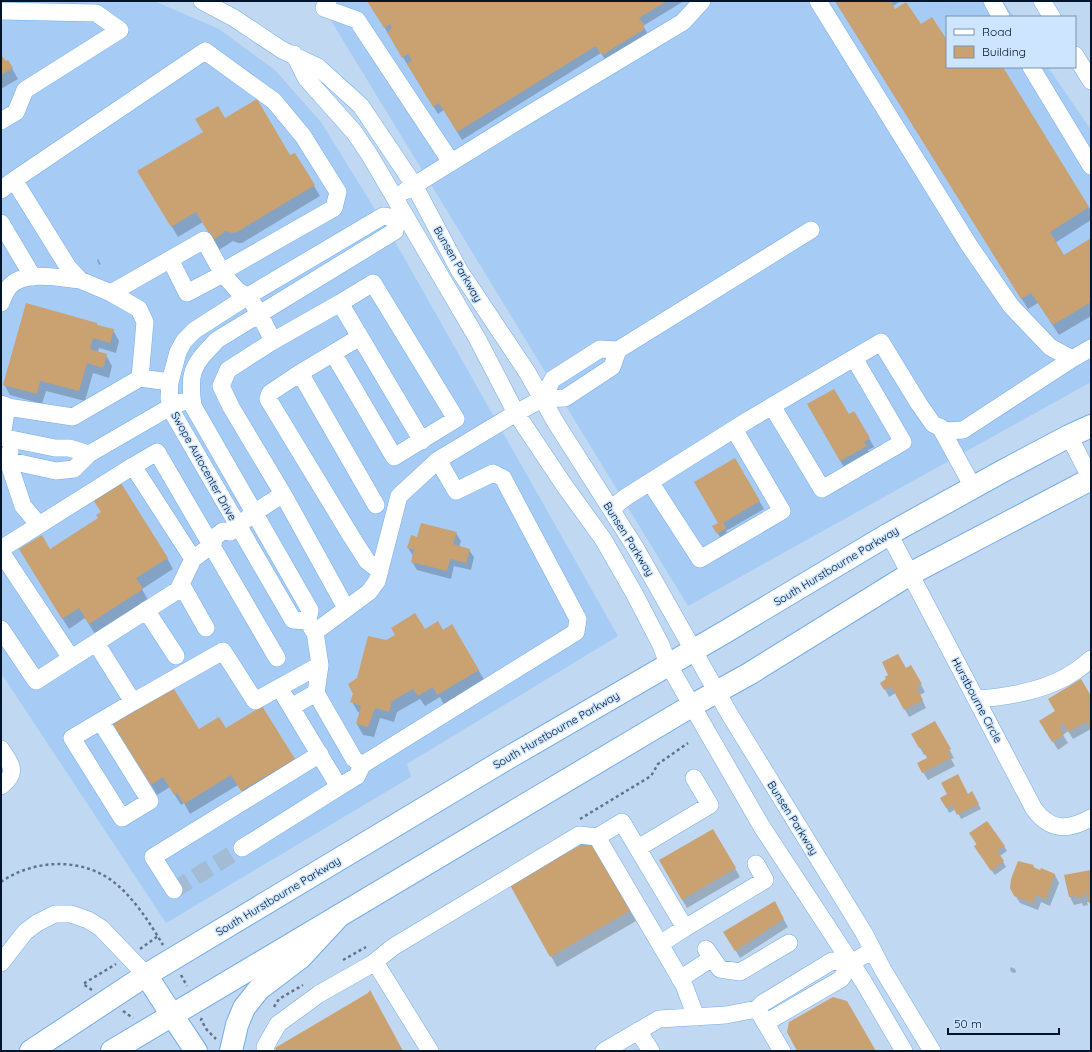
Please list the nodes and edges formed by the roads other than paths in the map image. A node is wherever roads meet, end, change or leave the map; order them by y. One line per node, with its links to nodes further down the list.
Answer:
1 (202, 1): 10 (street, Bunsen Parkway)
2 (328, 1): 15 (street)
3 (702, 1): 15 (street)
4 (818, 1): 39 (street)
5 (992, 1): 8 (street)
6 (1042, 1): 9 (street)
7 (1, 11): 14 (street)
8 (1000, 16)
9 (1051, 16)
10 (294, 54): 18 (street, Bunsen Parkway); 19 (street, Bunsen Parkway)
11 (1076, 57): 13 (street)
12 (1032, 68): 16 (street)
13 (1091, 81)
14 (1, 121)
15 (451, 162): 18 (street)
16 (1091, 166)
17 (7, 185): 25 (street); 28 (street)
18 (414, 185): 19 (street); 44 (street, Bunsen Parkway)
19 (394, 198): 20 (street, Bunsen Parkway)
20 (399, 216): 24 (street, Swope Autocenter Drive); 27 (street, Swope Autocenter Drive); 48 (street, Bunsen Parkway)
21 (1, 223): 26 (street)
22 (811, 230): 44 (street)
23 (170, 259): 25 (street); 25 (street); 29 (street)
24 (310, 259): 27 (street); 30 (street, Swope Autocenter Drive)
25 (223, 274): 30 (street)
26 (33, 277): 28 (street); 31 (street)
27 (320, 278): 33 (street, Swope Autocenter Drive)
28 (80, 280): 29 (street)
29 (110, 293): 41 (street)
30 (248, 296): 33 (street); 42 (street, Swope Autocenter Drive)
31 (1, 301)
32 (340, 303): 34 (street); 35 (street); 54 (street)
33 (259, 313): 35 (street); 43 (street, Swope Autocenter Drive)
34 (360, 337): 37 (street); 54 (street)
35 (273, 341): 62 (street)
36 (1091, 348): 39 (street)
37 (333, 353): 40 (street); 54 (street)
38 (854, 358): 47 (street); 47 (street); 50 (street)
39 (1072, 359): 50 (street)
40 (300, 373): 63 (street); 72 (street)
41 (140, 378): 42 (street); 45 (street)
42 (170, 382): 46 (street, Swope Autocenter Drive)
43 (192, 398): 46 (street); 65 (street, Swope Autocenter Drive)
44 (542, 399): 48 (street); 64 (street, Bunsen Parkway)
45 (4, 406): 53 (street)
46 (172, 406): 55 (street); 67 (street, Swope Autocenter Drive)
47 (772, 406): 51 (street)
48 (516, 413): 57 (street); 87 (street, Bunsen Parkway)
49 (1091, 426): 52 (main road, South Hurstbourne Parkway)
50 (940, 428): 61 (street)
51 (734, 429): 60 (street); 60 (street)
52 (1068, 436): 59 (street); 61 (main road, South Hurstbourne Parkway)
53 (5, 438): 55 (street); 56 (street)
54 (422, 441)
55 (89, 454): 56 (street)
56 (5, 460): 66 (street)
57 (438, 460): 72 (street); 98 (street)
58 (132, 466): 66 (street); 69 (street); 71 (street)
59 (1091, 479): 73 (main road)
60 (650, 482): 64 (street)
61 (973, 487): 68 (main road, South Hurstbourne Parkway)
62 (283, 494): 65 (street); 75 (street)
63 (376, 505)
64 (611, 510): 81 (street, Bunsen Parkway)
65 (254, 513): 67 (street); 77 (street, Swope Autocenter Drive)
66 (39, 525): 70 (street)
67 (234, 529): 69 (street); 77 (street, Swope Autocenter Drive)
68 (889, 534): 73 (street, Hurstbourne Circle); 81 (main road, South Hurstbourne Parkway)
69 (212, 545): 71 (street); 84 (street)
70 (1, 550): 83 (street)
71 (193, 559): 74 (street)
72 (380, 571): 75 (street)
73 (910, 574): 89 (main road); 91 (street, Hurstbourne Circle)
74 (181, 584): 76 (street); 78 (street)
75 (346, 608): 77 (street)
76 (146, 610): 80 (street); 82 (street)
77 (311, 626): 86 (street)
78 (206, 628)
79 (1, 629): 83 (street)
80 (96, 643): 83 (street); 92 (street)
81 (694, 650): 87 (main road, South Hurstbourne Parkway); 89 (street, Bunsen Parkway)
82 (176, 656)
83 (72, 658)
84 (277, 658)
85 (1091, 659): 91 (street)
86 (320, 664): 88 (street); 90 (street)
87 (668, 664): 93 (street, Bunsen Parkway); 116 (main road, South Hurstbourne Parkway)
88 (278, 688): 92 (street); 94 (street)
89 (717, 692): 93 (main road); 112 (street, Bunsen Parkway)
90 (316, 693): 94 (street); 98 (street)
91 (976, 699): 102 (street, Hurstbourne Circle)
92 (133, 702): 95 (street)
93 (693, 705): 108 (main road); 115 (street, Bunsen Parkway)
94 (291, 707): 97 (street)
95 (100, 722): 95 (street)
96 (1, 749): 100 (street)
97 (320, 754): 101 (street); 107 (street)
98 (362, 764): 101 (street)
99 (694, 778): 105 (street)
100 (1, 786)
101 (339, 787): 104 (street)
102 (1091, 818)
103 (597, 837): 105 (street); 111 (street); 113 (street)
104 (242, 848)
105 (638, 848): 109 (street)
106 (756, 864): 109 (street)
107 (174, 890)
108 (339, 916): 118 (main road); 125 (main road)
109 (685, 928): 111 (street)
110 (789, 943): 117 (street)
111 (660, 944): 117 (street)
112 (873, 950): 115 (street); 132 (street, Bunsen Parkway)
113 (375, 962): 126 (street); 127 (street)
114 (1, 963): 116 (street)
115 (851, 963): 119 (street); 131 (street, Bunsen Parkway)
116 (146, 975): 118 (main road); 122 (main road, South Hurstbourne Parkway)
117 (680, 979): 120 (street)
118 (172, 1014): 123 (main road); 124 (main road)
119 (761, 1016): 120 (street); 130 (street)
120 (696, 1017): 121 (street)
121 (638, 1031): 128 (street); 129 (street)
122 (31, 1051)
123 (112, 1051)
124 (196, 1051)
125 (231, 1051)
126 (266, 1051)
127 (430, 1051)
128 (604, 1051)
129 (651, 1051)
130 (782, 1051)
131 (904, 1051)
132 (932, 1051)

